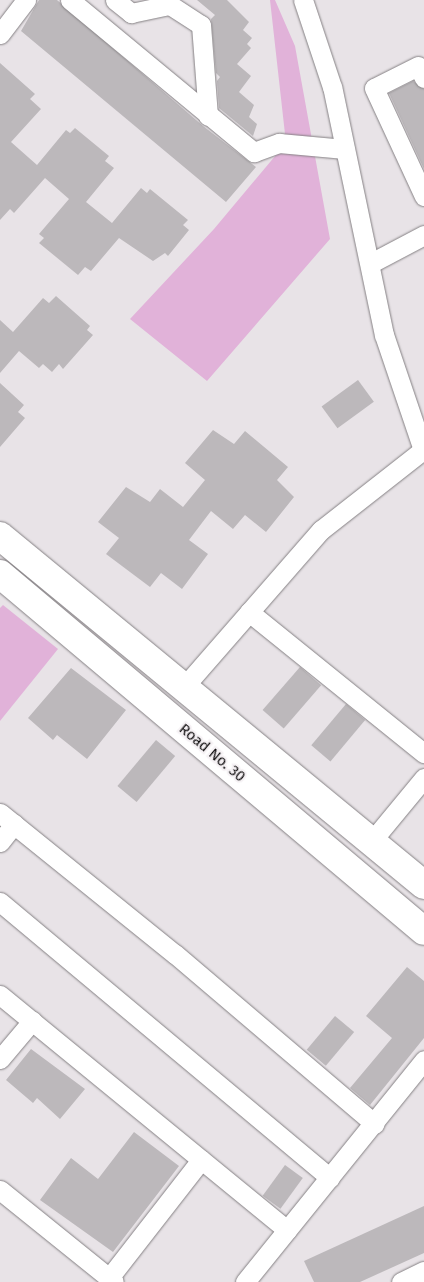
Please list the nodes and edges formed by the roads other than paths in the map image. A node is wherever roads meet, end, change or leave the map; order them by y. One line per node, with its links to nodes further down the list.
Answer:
1 (26, 0): 5 (street)
2 (70, 0): 7 (street)
3 (114, 0): 7 (street)
4 (303, 0): 8 (street)
5 (0, 34)
6 (424, 78): 9 (street)
7 (208, 116): 8 (street)
8 (345, 149): 11 (street)
9 (424, 196)
10 (424, 236): 11 (street)
11 (371, 263): 12 (street)
12 (424, 451): 15 (street)
13 (5, 552): 16 (street)
14 (0, 574): 24 (street, Road No. 30)
15 (249, 612): 16 (street); 17 (street)
16 (183, 688): 21 (street)
17 (424, 753)
18 (424, 778): 21 (street)
19 (7, 819): 20 (street); 29 (street)
20 (0, 842)
21 (371, 842): 22 (street)
22 (420, 874)
23 (0, 902): 31 (street)
24 (424, 931)
25 (0, 995): 26 (street)
26 (32, 1021): 27 (street); 30 (street)
27 (0, 1059)
28 (424, 1060): 29 (street)
29 (375, 1124): 31 (street)
30 (201, 1160): 33 (street); 35 (street)
31 (330, 1178): 33 (street)
32 (0, 1190): 35 (street)
33 (287, 1230): 36 (street)
34 (424, 1271): 37 (street)
35 (111, 1280)
36 (245, 1282)
37 (401, 1282)

